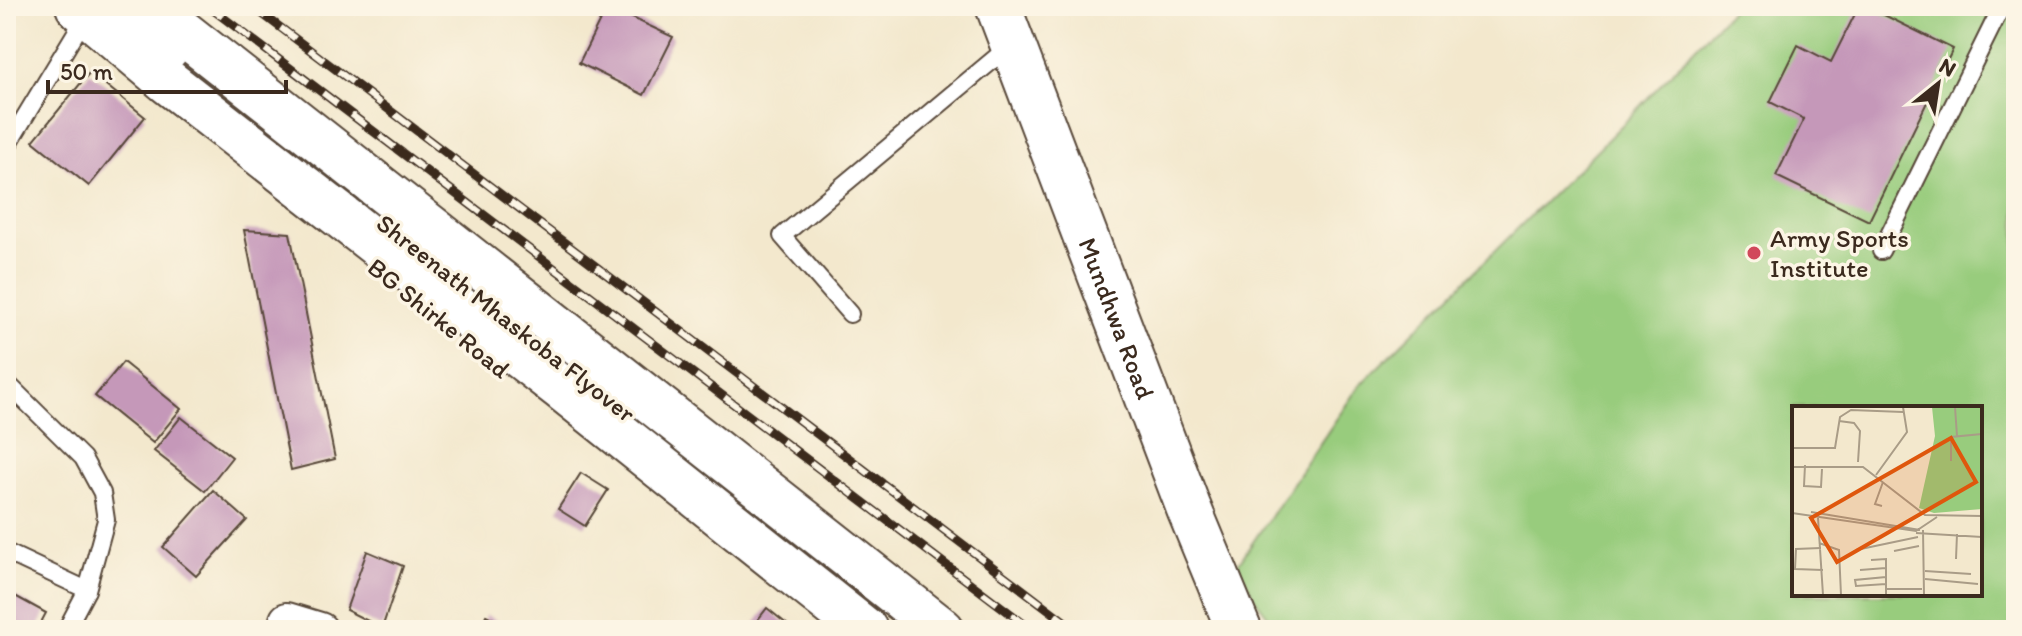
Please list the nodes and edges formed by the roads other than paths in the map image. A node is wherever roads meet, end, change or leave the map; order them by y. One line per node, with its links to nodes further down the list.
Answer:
1 (149, 6): 17 (main road)
2 (2002, 6): 6 (lane)
3 (82, 10): 5 (lane); 14 (main road, BG Shirke Road); 15 (main road, Shreenath Mhaskoba Flyover); 16 (main road, Shreenath Mhaskoba Flyover)
4 (1005, 25): 7 (lane); 18 (main road, Mundhwa Road)
5 (6, 148)
6 (1881, 251)
7 (850, 314)
8 (6, 382): 10 (lane)
9 (6, 552): 10 (lane)
10 (87, 590): 12 (lane)
11 (287, 620): 13 (street)
12 (66, 630)
13 (320, 630)
14 (819, 630)
15 (865, 630)
16 (900, 630)
17 (942, 630)
18 (1239, 630)

